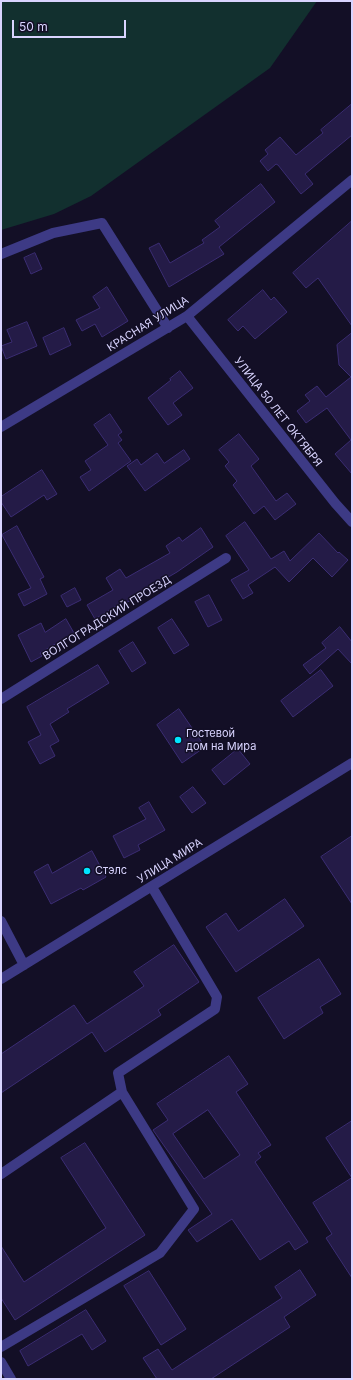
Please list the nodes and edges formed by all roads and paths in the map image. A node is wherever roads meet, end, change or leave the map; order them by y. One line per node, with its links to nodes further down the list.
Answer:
1 (352, 180): 3 (street, КРАСНАЯ УЛИЦА)
2 (1, 254): 4 (street)
3 (187, 316): 4 (street, КРАСНАЯ УЛИЦА); 6 (street, УЛИЦА 50 ЛЕТ ОКТЯБРЯ)
4 (168, 328): 5 (street, КРАСНАЯ УЛИЦА)
5 (1, 427)
6 (352, 522)
7 (226, 558): 8 (street, ВОЛГОГРАДСКИЙ ПРОЕЗД)
8 (1, 699)
9 (352, 763): 10 (street, УЛИЦА МИРА)
10 (152, 887): 12 (street, УЛИЦА МИРА); 14 (street)
11 (1, 921): 12 (street)
12 (24, 965): 13 (street, УЛИЦА МИРА)
13 (1, 979)
14 (122, 1092): 15 (street); 16 (street)
15 (1, 1174)
16 (1, 1347)
17 (1, 1362): 18 (street)
18 (11, 1379)

